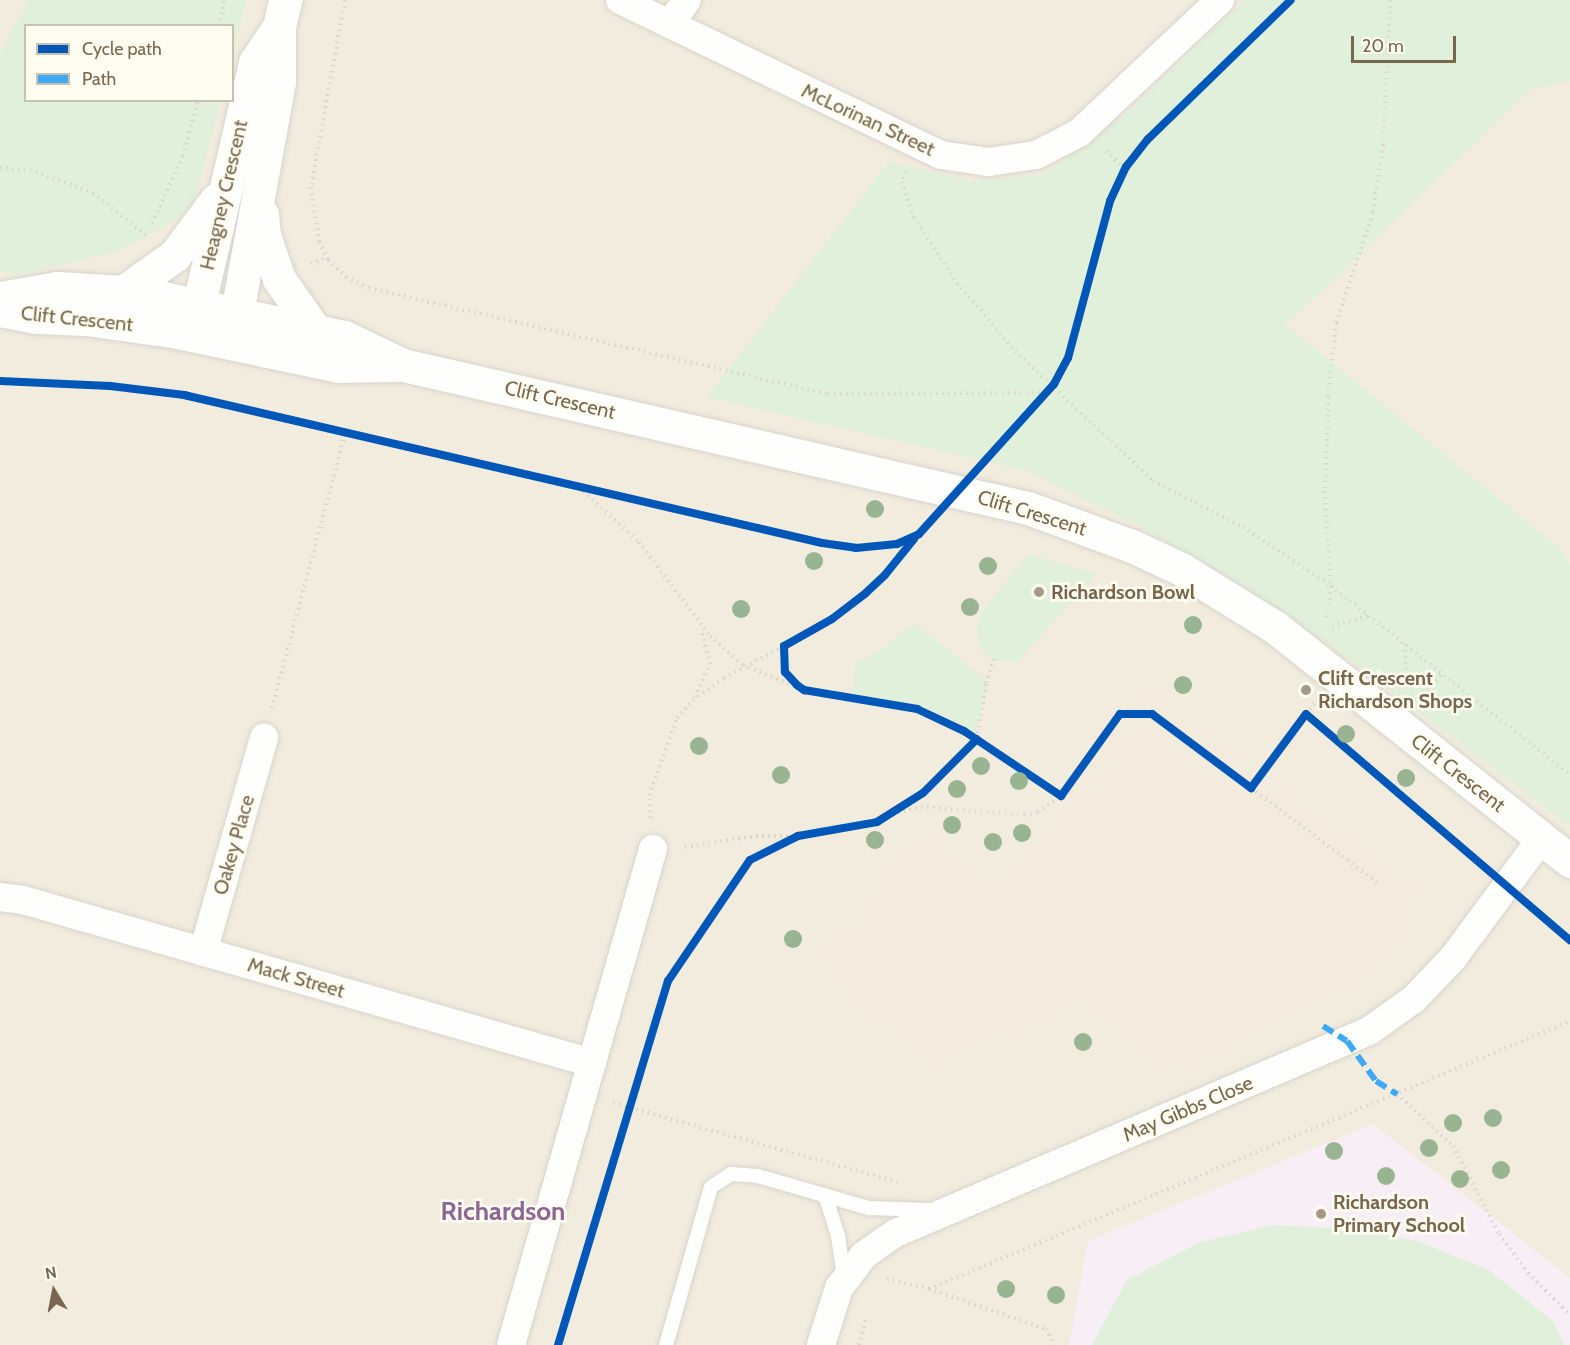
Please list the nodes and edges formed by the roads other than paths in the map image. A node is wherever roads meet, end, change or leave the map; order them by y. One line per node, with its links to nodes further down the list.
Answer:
1 (620, 0): 5 (street, McLorinan Street)
2 (687, 0): 5 (street)
3 (1220, 0): 5 (street, McLorinan Street)
4 (282, 13): 6 (street, Heagney Crescent); 7 (street, Heagney Crescent)
5 (670, 24)
6 (226, 183): 8 (street); 11 (street, Heagney Crescent)
7 (260, 191): 12 (street, Heagney Crescent); 13 (street)
8 (123, 292): 9 (street, Clift Crescent); 11 (street, Clift Crescent)
9 (0, 298)
10 (0, 310): 11 (street, Clift Crescent)
11 (195, 320): 12 (street, Clift Crescent)
12 (234, 328): 13 (street, Clift Crescent); 14 (street, Clift Crescent)
13 (315, 330): 14 (street, Clift Crescent)
14 (403, 364): 16 (street, Clift Crescent)
15 (264, 738): 20 (street, Oakey Place)
16 (1542, 838): 18 (street, Clift Crescent); 23 (street, May Gibbs Close)
17 (653, 849): 21 (street)
18 (1570, 861)
19 (0, 897): 20 (street, Mack Street)
20 (203, 952): 21 (street, Mack Street)
21 (592, 1063): 25 (street)
22 (825, 1195): 23 (lane); 24 (lane); 26 (lane)
23 (957, 1208): 24 (street, May Gibbs Close)
24 (847, 1278): 27 (street, May Gibbs Close)
25 (511, 1345)
26 (666, 1345)
27 (820, 1345)

